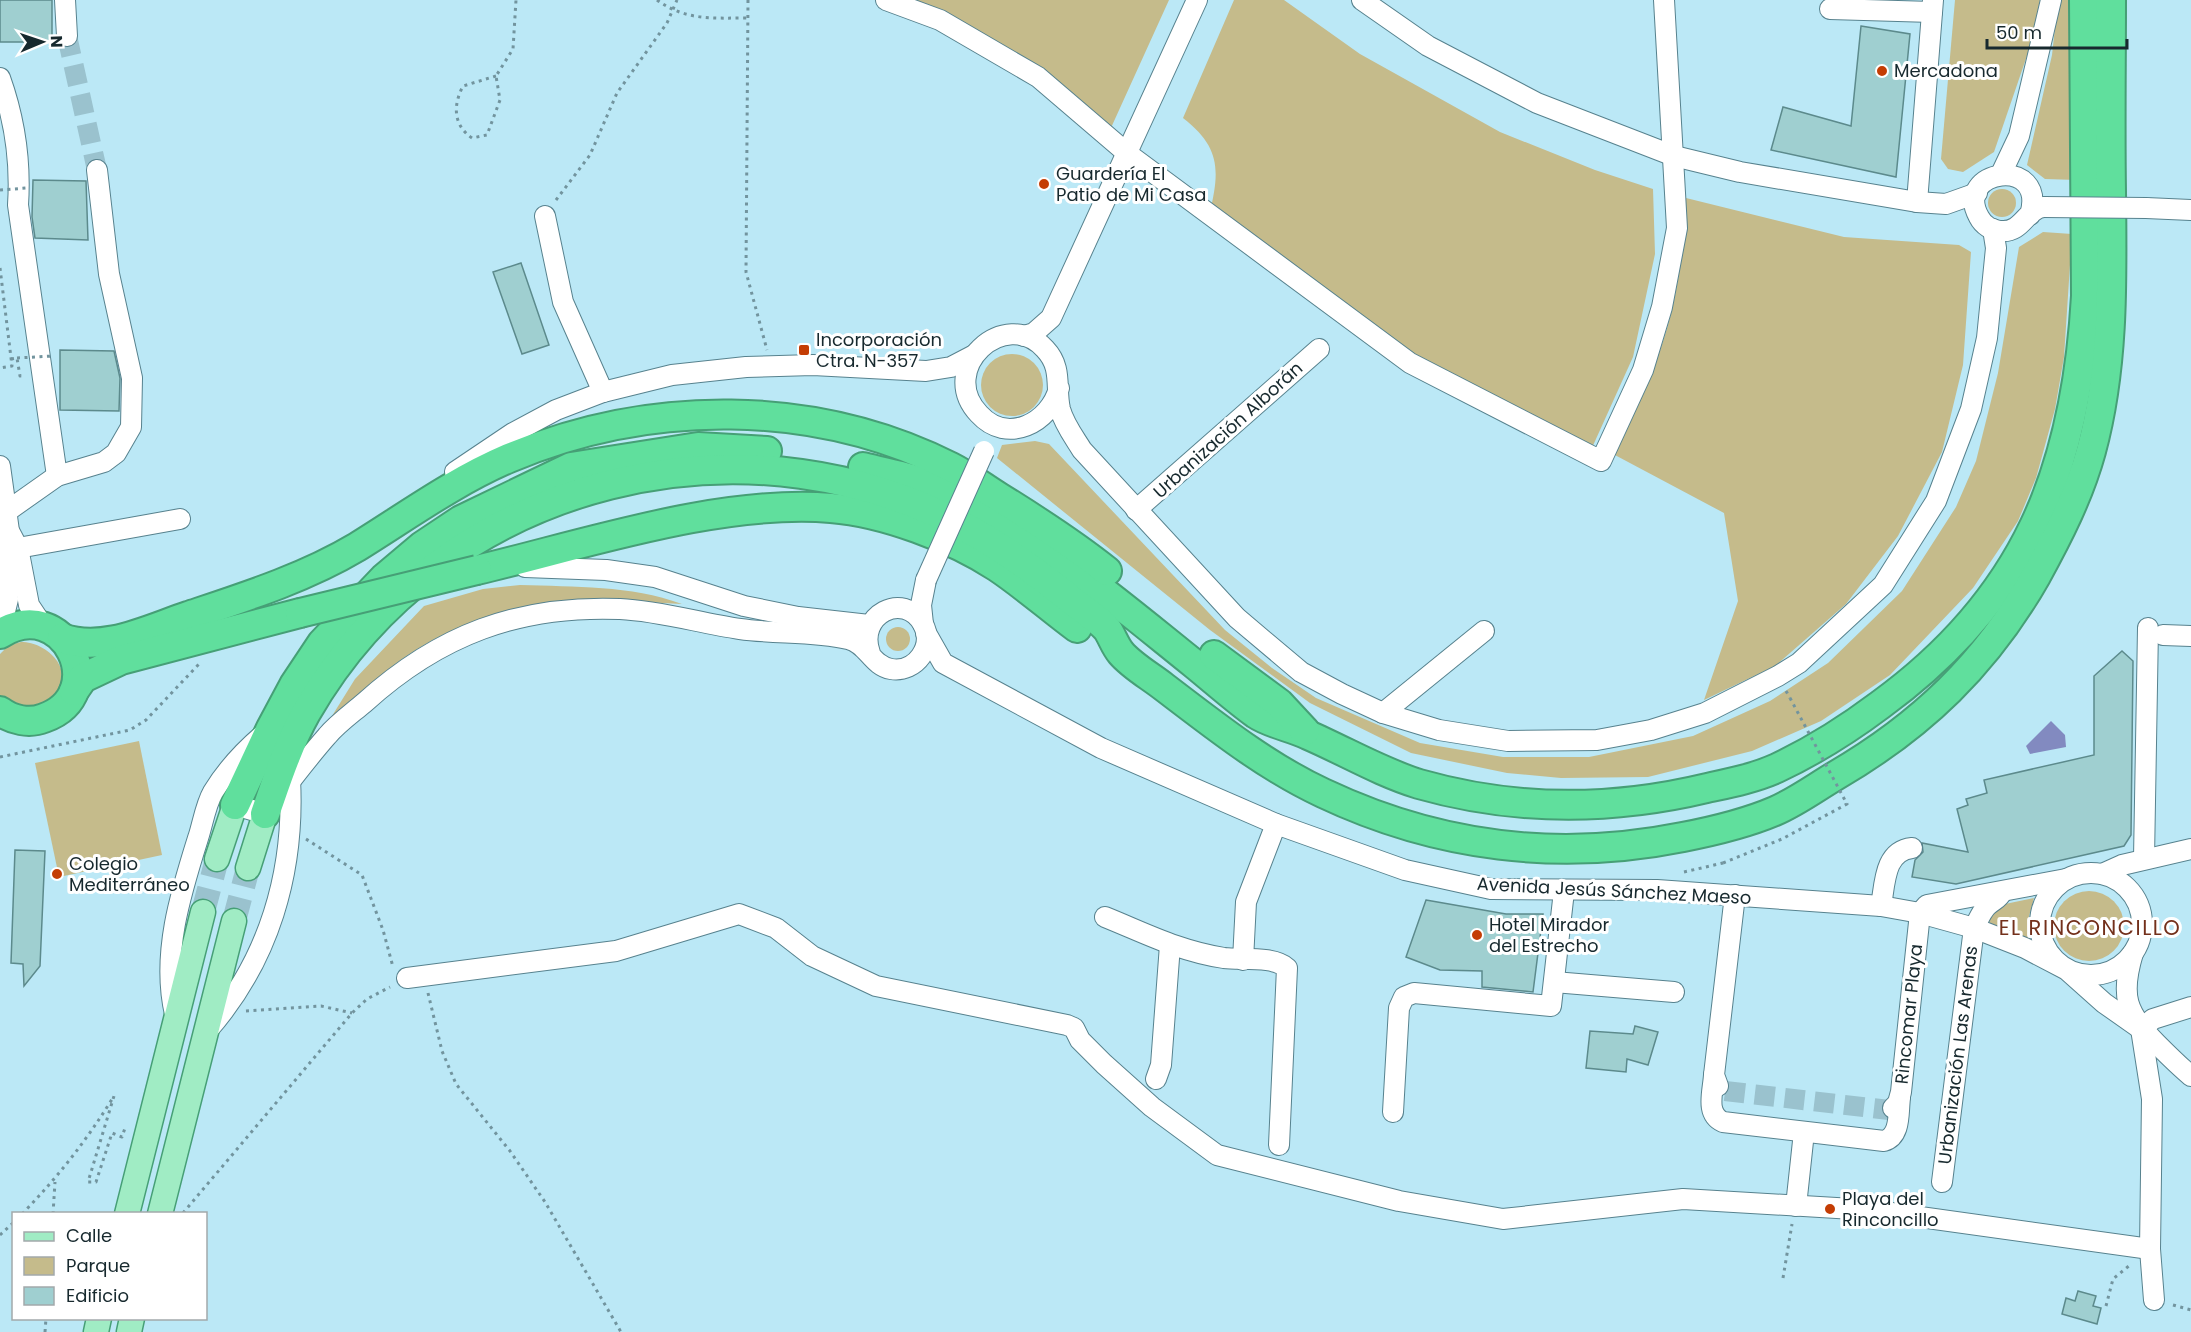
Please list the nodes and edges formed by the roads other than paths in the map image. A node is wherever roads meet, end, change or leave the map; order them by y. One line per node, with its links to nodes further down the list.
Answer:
1 (65, 0): 11 (street)
2 (886, 0): 13 (street)
3 (1197, 0): 13 (street)
4 (1362, 0): 14 (street)
5 (1664, 0): 14 (street)
6 (2051, 0): 16 (street)
7 (2084, 0): 56 (highway)
8 (2111, 0): 49 (highway)
9 (1933, 6): 10 (street); 18 (street)
10 (1830, 9)
11 (67, 36)
12 (0, 78): 33 (street)
13 (1128, 154): 14 (street); 24 (street)
14 (1674, 156): 18 (street)
15 (97, 170): 33 (street)
16 (2001, 174): 17 (street); 20 (street)
17 (1977, 193): 19 (street); 23 (street)
18 (1917, 202): 19 (street)
19 (1946, 204): 23 (street)
20 (2036, 206): 21 (street, bridge); 23 (street)
21 (2191, 210)
22 (545, 216): 30 (street)
23 (1987, 224): 54 (street)
24 (1051, 318): 25 (street); 28 (street)
25 (1024, 336): 27 (street); 28 (street)
26 (1319, 349): 35 (street, Urbanización Alborán)
27 (974, 355): 30 (street); 31 (street)
28 (1051, 355): 29 (street)
29 (1059, 388): 31 (street); 35 (street)
30 (603, 392): 34 (street)
31 (995, 425): 40 (street, bridge)
32 (0, 466): 36 (street)
33 (57, 476): 36 (street)
34 (413, 509): 45 (highway); 56 (highway)
35 (1136, 510): 54 (street)
36 (3, 512): 38 (street)
37 (180, 519): 38 (street)
38 (14, 540): 45 (street); 46 (street)
39 (477, 570): 42 (street); 49 (highway); 52 (highway, bridge)
40 (924, 585): 41 (street); 43 (street)
41 (891, 609): 42 (street); 43 (street)
42 (869, 626): 48 (street)
43 (925, 629): 50 (street); 51 (street)
44 (1484, 631): 54 (street)
45 (53, 632): 46 (highway); 52 (highway)
46 (0, 633)
47 (2191, 636): 65 (street)
48 (870, 653): 51 (street); 58 (street)
49 (1122, 655): 57 (highway)
50 (943, 663): 51 (street); 61 (street, Avenida Jesús Sánchez Maeso)
51 (911, 666)
52 (74, 692): 53 (highway)
53 (0, 711)
54 (1383, 713)
55 (271, 728): 56 (highway); 59 (highway); 86 (street)
56 (1308, 735)
57 (288, 751): 58 (street); 60 (highway)
58 (290, 782): 60 (street); 88 (street)
59 (236, 805): 60 (street); 64 (main road)
60 (265, 814): 66 (main road)
61 (1276, 824): 69 (street, Avenida Jesús Sánchez Maeso); 80 (street)
62 (1912, 848): 72 (street)
63 (2191, 849): 65 (street)
64 (217, 859)
65 (2144, 859): 67 (street)
66 (248, 868)
67 (2102, 874): 68 (street); 79 (street)
68 (2066, 879): 70 (street); 81 (street)
69 (1564, 891): 71 (street, Avenida Jesús Sánchez Maeso); 83 (street)
70 (2002, 892): 74 (street); 77 (street)
71 (1735, 896): 72 (street, Avenida Jesús Sánchez Maeso); 92 (street)
72 (1881, 906): 74 (street, Avenida Jesús Sánchez Maeso)
73 (203, 912): 86 (main road)
74 (1920, 913): 77 (street, Avenida Jesús Sánchez Maeso); 92 (street, Rincomar Playa)
75 (1106, 917): 78 (street)
76 (234, 921): 88 (main road)
77 (1974, 928): 81 (street, Avenida Jesús Sánchez Maeso); 94 (street, Urbanización Las Arenas)
78 (1170, 945): 80 (street); 90 (street)
79 (2133, 953): 81 (street); 87 (street)
80 (1243, 960): 93 (street)
81 (2067, 970): 87 (street)
82 (407, 978): 95 (street)
83 (1554, 982): 84 (street); 91 (street)
84 (1674, 992)
85 (2191, 1007): 87 (street)
86 (177, 1020): 96 (main road)
87 (2141, 1029): 89 (street); 98 (street)
88 (205, 1041): 97 (main road)
89 (2191, 1076)
90 (1156, 1079)
91 (1393, 1112)
92 (1804, 1132): 95 (street)
93 (1279, 1145)
94 (1942, 1182)
95 (1796, 1206): 98 (street)
96 (128, 1212)
97 (161, 1212)
98 (2150, 1249): 99 (street)
99 (2154, 1300)

